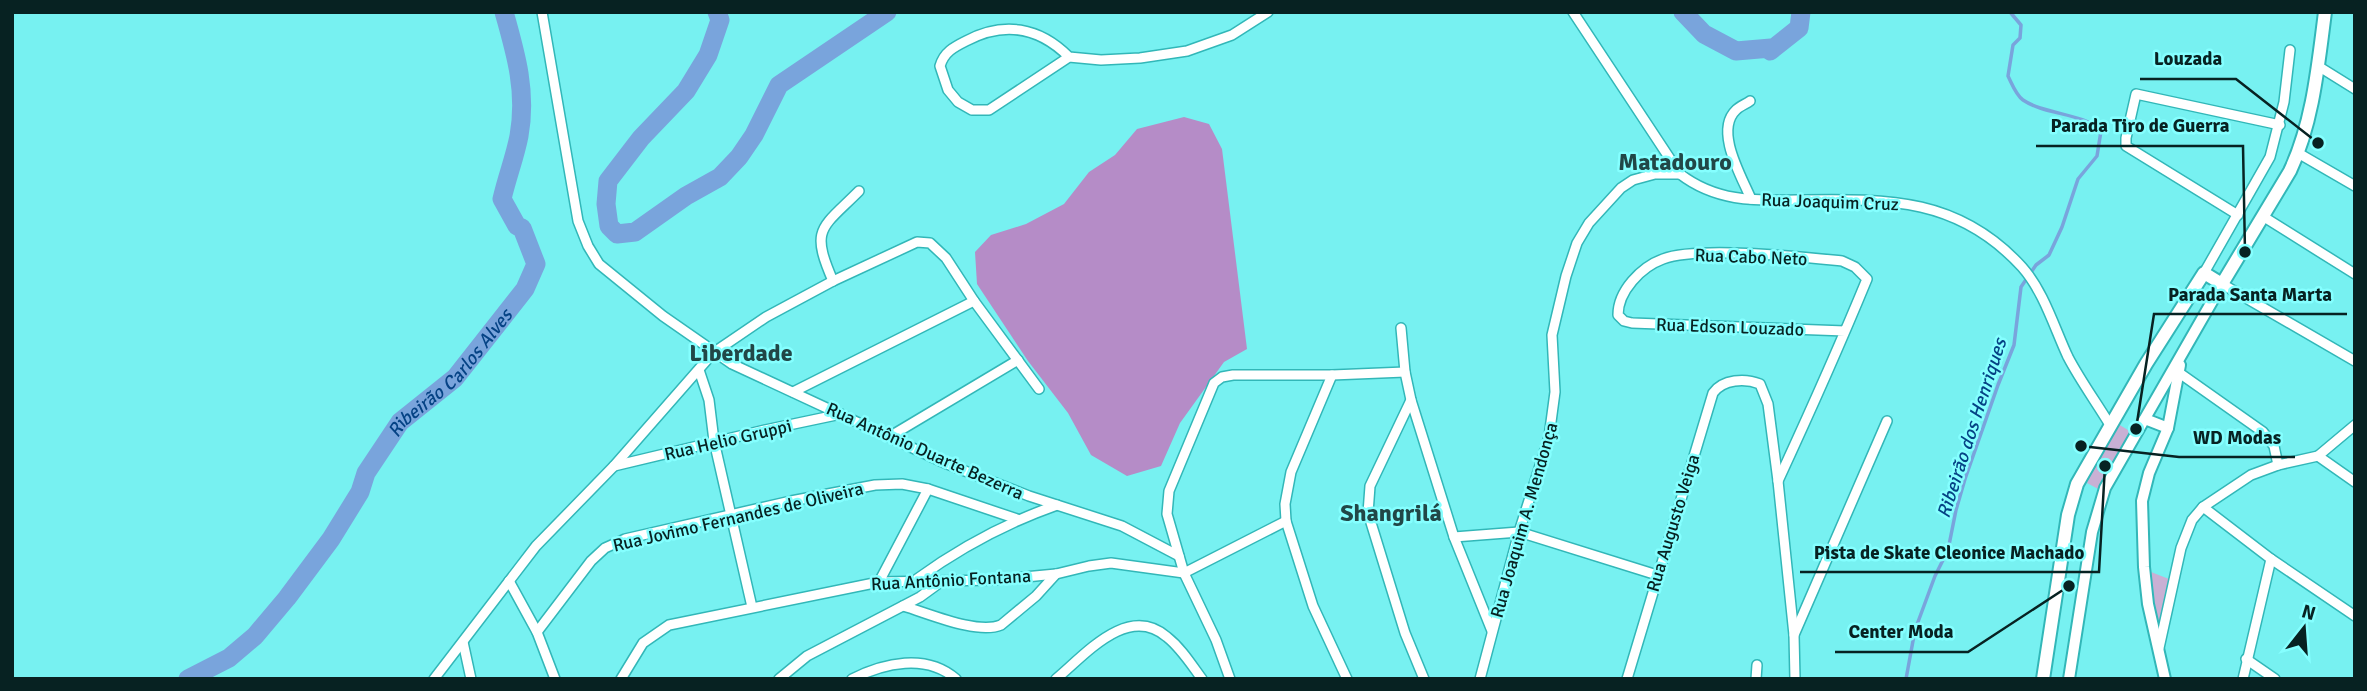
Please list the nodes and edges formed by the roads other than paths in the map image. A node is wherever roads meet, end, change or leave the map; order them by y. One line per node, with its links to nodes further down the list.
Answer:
1 (542, 12): 26 (street, Rua Antônio Duarte Bezerra)
2 (1268, 12): 6 (street)
3 (1573, 12): 12 (street, Rua Joaquim Cruz)
4 (2325, 12): 7 (main road)
5 (2290, 50): 10 (street)
6 (1069, 57): 6 (street)
7 (2318, 66): 8 (street); 11 (main road)
8 (2355, 89)
9 (1750, 101): 15 (street)
10 (2280, 125): 16 (street); 16 (street)
11 (2298, 153): 13 (street); 17 (main road)
12 (1680, 174): 15 (street, Rua Joaquim Cruz); 56 (street, Rua Joaquim A. Mendonça)
13 (2355, 186)
14 (859, 191): 20 (street)
15 (1751, 199): 40 (street, Rua Joaquim Cruz)
16 (2238, 215): 18 (street)
17 (2264, 217): 19 (street); 21 (main road)
18 (2204, 273): 21 (main road); 40 (main road)
19 (2355, 274)
20 (833, 281): 22 (street); 26 (street)
21 (2222, 284): 27 (street); 29 (street)
22 (974, 301): 28 (street); 35 (street)
23 (1618, 315): 25 (street, Rua Edson Louzado); 25 (street, Rua Cabo Neto)
24 (1401, 328): 31 (street)
25 (1845, 331): 48 (street)
26 (713, 353): 30 (street); 35 (street, Rua Antônio Duarte Bezerra)
27 (2181, 356): 32 (street); 38 (street)
28 (1018, 360): 34 (street); 43 (street)
29 (2355, 361)
30 (699, 370): 44 (street); 47 (street)
31 (1405, 372): 33 (street); 36 (street)
32 (2179, 372): 42 (street); 46 (street)
33 (1332, 375): 55 (street); 58 (street)
34 (1040, 389)
35 (793, 392): 37 (street, Rua Antônio Duarte Bezerra)
36 (1411, 400): 57 (street); 88 (street)
37 (842, 414): 43 (street, Rua Antônio Duarte Bezerra); 44 (street, Rua Helio Gruppi)
38 (2146, 419): 42 (street); 94 (street)
39 (1887, 421): 72 (street)
40 (2110, 425): 93 (main road)
41 (2355, 425): 45 (street)
42 (2168, 428): 74 (street)
43 (889, 437): 51 (street, Rua Antônio Duarte Bezerra)
44 (714, 442): 47 (street, Rua Helio Gruppi); 53 (street)
45 (2318, 456): 46 (street); 49 (street)
46 (2278, 464): 52 (street)
47 (614, 466): 65 (street)
48 (1778, 481): 62 (street, Rua Augusto Veiga); 72 (street)
49 (2355, 482)
50 (928, 489): 53 (street, Rua Jovimo Fernandes de Oliveira); 54 (street, Rua Jovimo Fernandes de Oliveira); 66 (street)
51 (1058, 505): 54 (street); 58 (street, Rua Antônio Duarte Bezerra)
52 (2203, 507): 59 (street); 74 (street)
53 (732, 515): 68 (street); 71 (street, Rua Jovimo Fernandes de Oliveira)
54 (1017, 519): 63 (street)
55 (1286, 521): 60 (street); 87 (street)
56 (1519, 532): 57 (street); 62 (street); 70 (street, Rua Joaquim A. Mendonça)
57 (1454, 537): 70 (street)
58 (1179, 556): 60 (street)
59 (2271, 559): 69 (street); 75 (street)
60 (1184, 573): 61 (street, Rua Antônio Fontana); 86 (street)
61 (1056, 574): 64 (street, Rua Antônio Fontana); 67 (street)
62 (1657, 575): 90 (street, Rua Augusto Veiga)
63 (915, 580): 64 (street, Rua Antônio Fontana); 66 (street, Rua Antônio Fontana)
64 (943, 580): 67 (street)
65 (509, 581): 71 (street); 73 (street)
66 (879, 582): 68 (street, Rua Antônio Fontana)
67 (903, 606): 81 (street)
68 (752, 607): 80 (street, Rua Antônio Fontana)
69 (2355, 617)
70 (1492, 631): 89 (street, Rua Joaquim A. Mendonça)
71 (537, 632): 79 (street)
72 (1794, 635): 92 (street)
73 (463, 642): 77 (street); 78 (street)
74 (2158, 649): 95 (street)
75 (2246, 659): 96 (street); 97 (street)
76 (1757, 666): 91 (street)
77 (435, 679)
78 (471, 679)
79 (555, 679)
80 (621, 679)
81 (779, 679)
82 (852, 679): 83 (street)
83 (956, 679)
84 (1056, 679): 85 (street)
85 (1202, 679)
86 (1230, 679)
87 (1347, 679)
88 (1424, 679)
89 (1480, 679)
90 (1627, 679)
91 (1755, 679)
92 (1795, 679)
93 (2043, 679)
94 (2069, 679)
95 (2165, 679)
96 (2243, 679)
97 (2275, 679)

